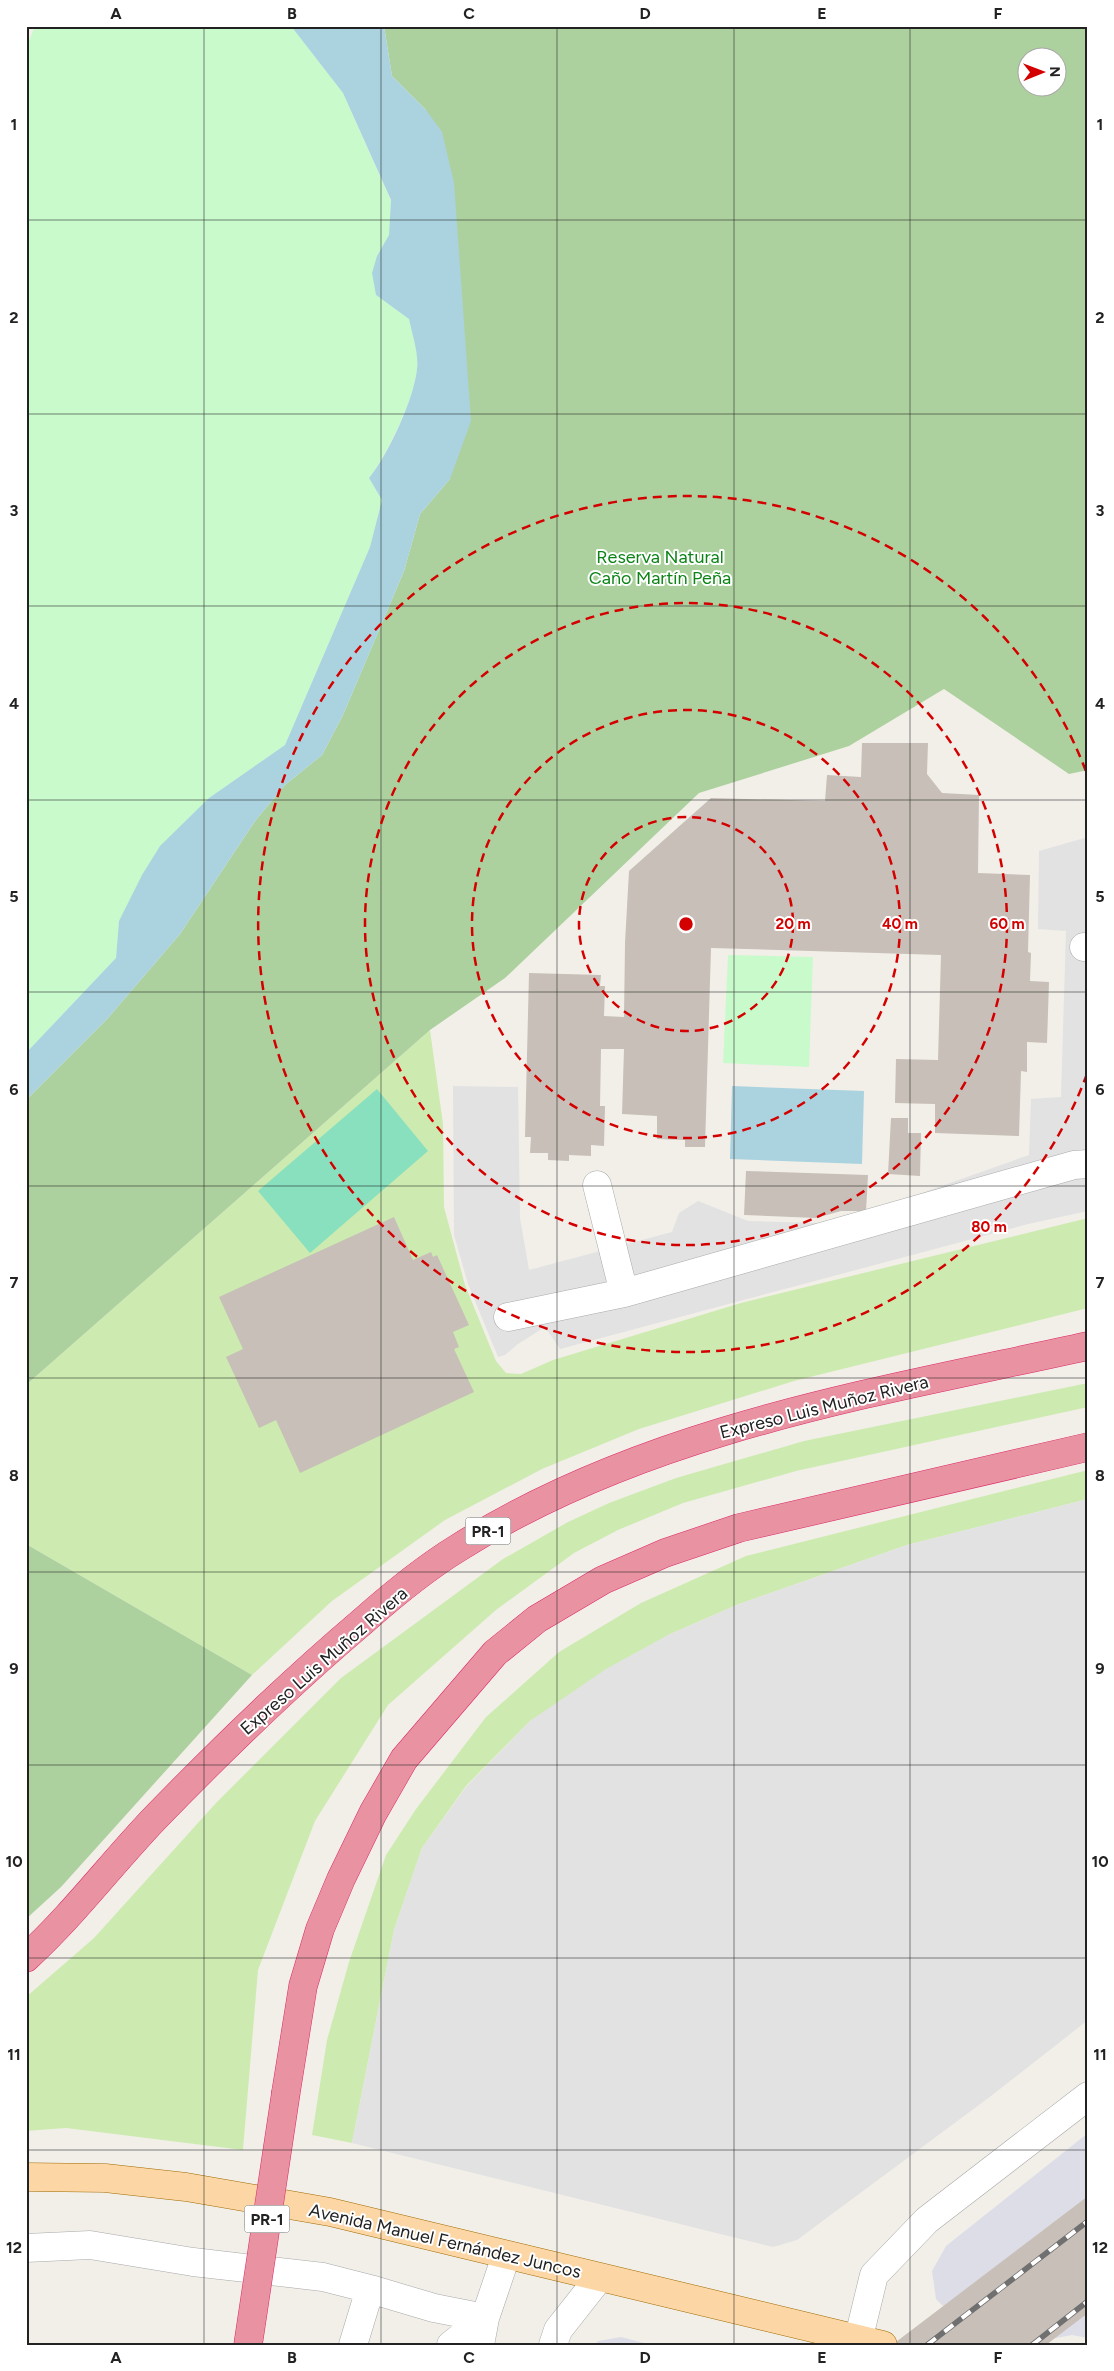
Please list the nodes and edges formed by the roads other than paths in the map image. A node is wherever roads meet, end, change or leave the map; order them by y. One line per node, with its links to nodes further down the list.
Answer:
1 (1088, 1164): 3 (street)
2 (597, 1186): 3 (street)
3 (624, 1294): 4 (street)
4 (508, 1317)
5 (1088, 1346): 7 (highway, Expreso Luis Muñoz Rivera / PR-1)
6 (1088, 1447): 16 (highway, PR-1, bridge)
7 (26, 1958)
8 (1088, 2096): 15 (street)
9 (26, 2176): 11 (main road, Avenida Manuel Fernández Juncos)
10 (26, 2248): 13 (street)
11 (506, 2256): 12 (main road, Avenida Manuel Fernández Juncos); 14 (street)
12 (599, 2278): 15 (main road, Avenida Manuel Fernández Juncos); 20 (street)
13 (370, 2289): 14 (street); 17 (street)
14 (485, 2318): 18 (street); 19 (street)
15 (865, 2343)
16 (248, 2345)
17 (353, 2345)
18 (451, 2345)
19 (480, 2345)
20 (553, 2345)

